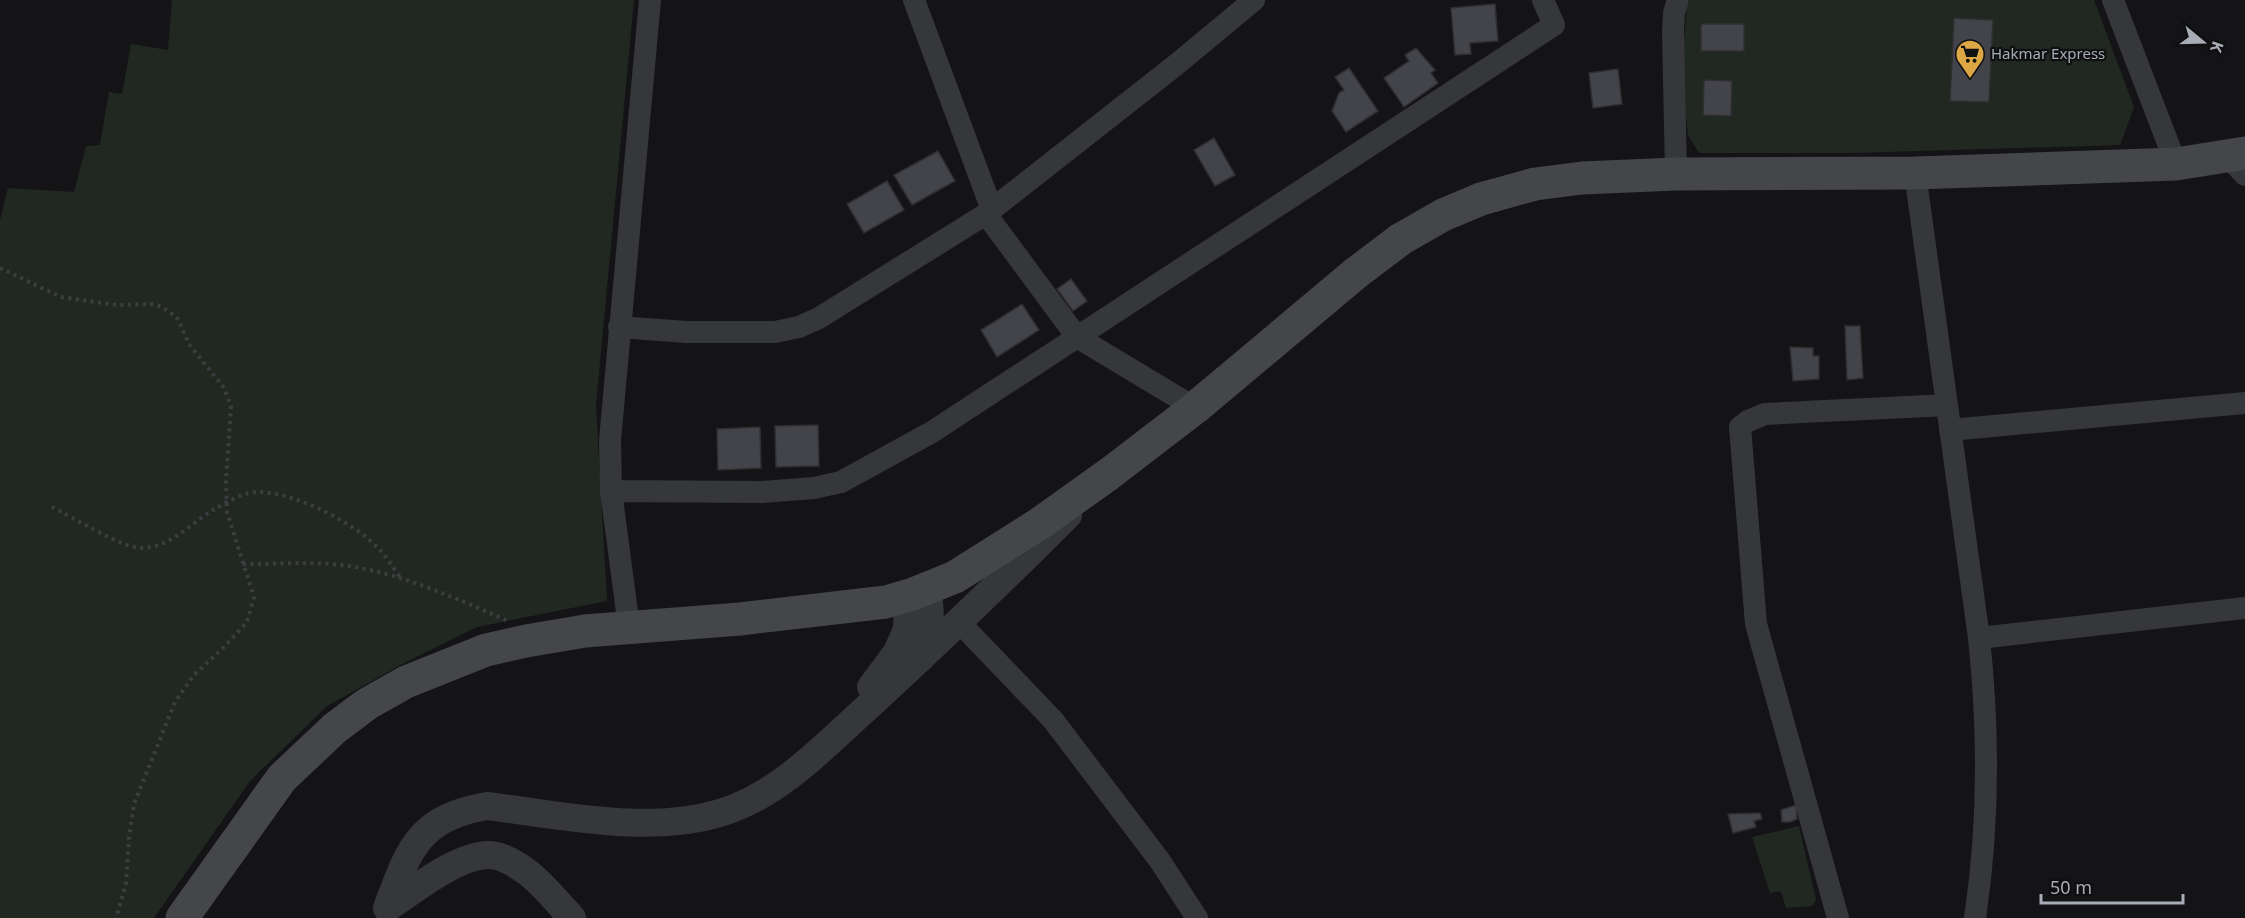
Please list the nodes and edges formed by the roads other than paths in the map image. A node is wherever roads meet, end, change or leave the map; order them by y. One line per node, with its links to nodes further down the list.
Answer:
1 (650, 0): 12 (street)
2 (914, 0): 11 (street)
3 (1254, 0): 11 (street)
4 (1543, 0): 13 (street)
5 (1678, 0): 10 (street)
6 (2113, 0): 8 (street)
7 (2239, 162): 8 (main road)
8 (2176, 164): 9 (main road)
9 (1915, 173): 10 (main road); 15 (street)
10 (1676, 174): 16 (main road)
11 (989, 212): 12 (street); 13 (street)
12 (619, 327): 19 (street)
13 (1077, 337): 16 (street); 19 (street)
14 (2245, 403): 17 (street)
15 (1947, 405): 17 (street); 31 (street)
16 (1195, 408): 18 (main road)
17 (1950, 430): 24 (street)
18 (1109, 474): 20 (main road); 22 (street)
19 (611, 491): 23 (street)
20 (917, 592): 23 (main road); 25 (street); 26 (street)
21 (2245, 608): 24 (street)
22 (960, 623): 25 (street); 30 (street)
23 (629, 627): 28 (main road)
24 (1979, 638): 32 (street)
25 (921, 658): 26 (street)
26 (836, 735): 27 (street)
27 (387, 913): 29 (street)
28 (182, 918)
29 (572, 918)
30 (1197, 918)
31 (1838, 918)
32 (1975, 918)

